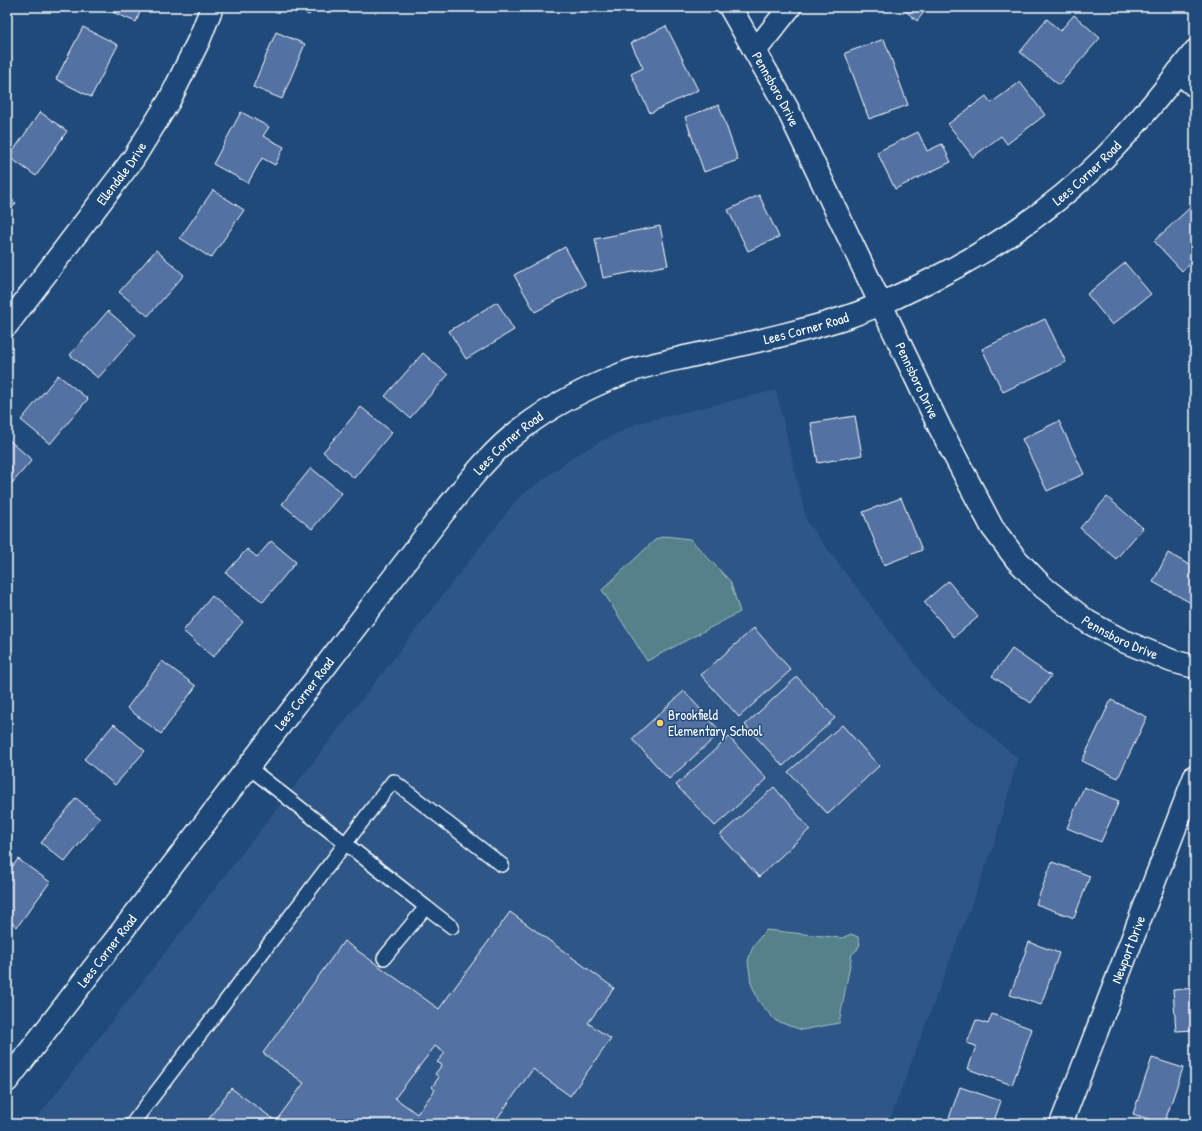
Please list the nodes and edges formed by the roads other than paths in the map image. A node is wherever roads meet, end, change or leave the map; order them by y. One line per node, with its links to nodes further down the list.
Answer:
1 (212, 7): 9 (street, Ellendale Drive)
2 (730, 7): 5 (street, Pennsboro Drive)
3 (790, 7): 5 (street)
4 (1195, 50): 6 (street, Lees Corner Road)
5 (755, 51): 8 (street, Pennsboro Drive)
6 (1178, 72): 7 (street); 8 (street, Lees Corner Road)
7 (1195, 86)
8 (881, 303): 10 (street, Pennsboro Drive); 11 (street, Lees Corner Road)
9 (7, 325)
10 (1195, 667)
11 (247, 766): 13 (lane); 18 (street, Lees Corner Road)
12 (1195, 776): 20 (street, Newport Drive)
13 (346, 844): 14 (lane); 15 (lane); 19 (lane)
14 (502, 865)
15 (426, 907): 16 (lane); 17 (lane)
16 (452, 927)
17 (384, 958)
18 (7, 1081)
19 (132, 1124)
20 (1061, 1124)

